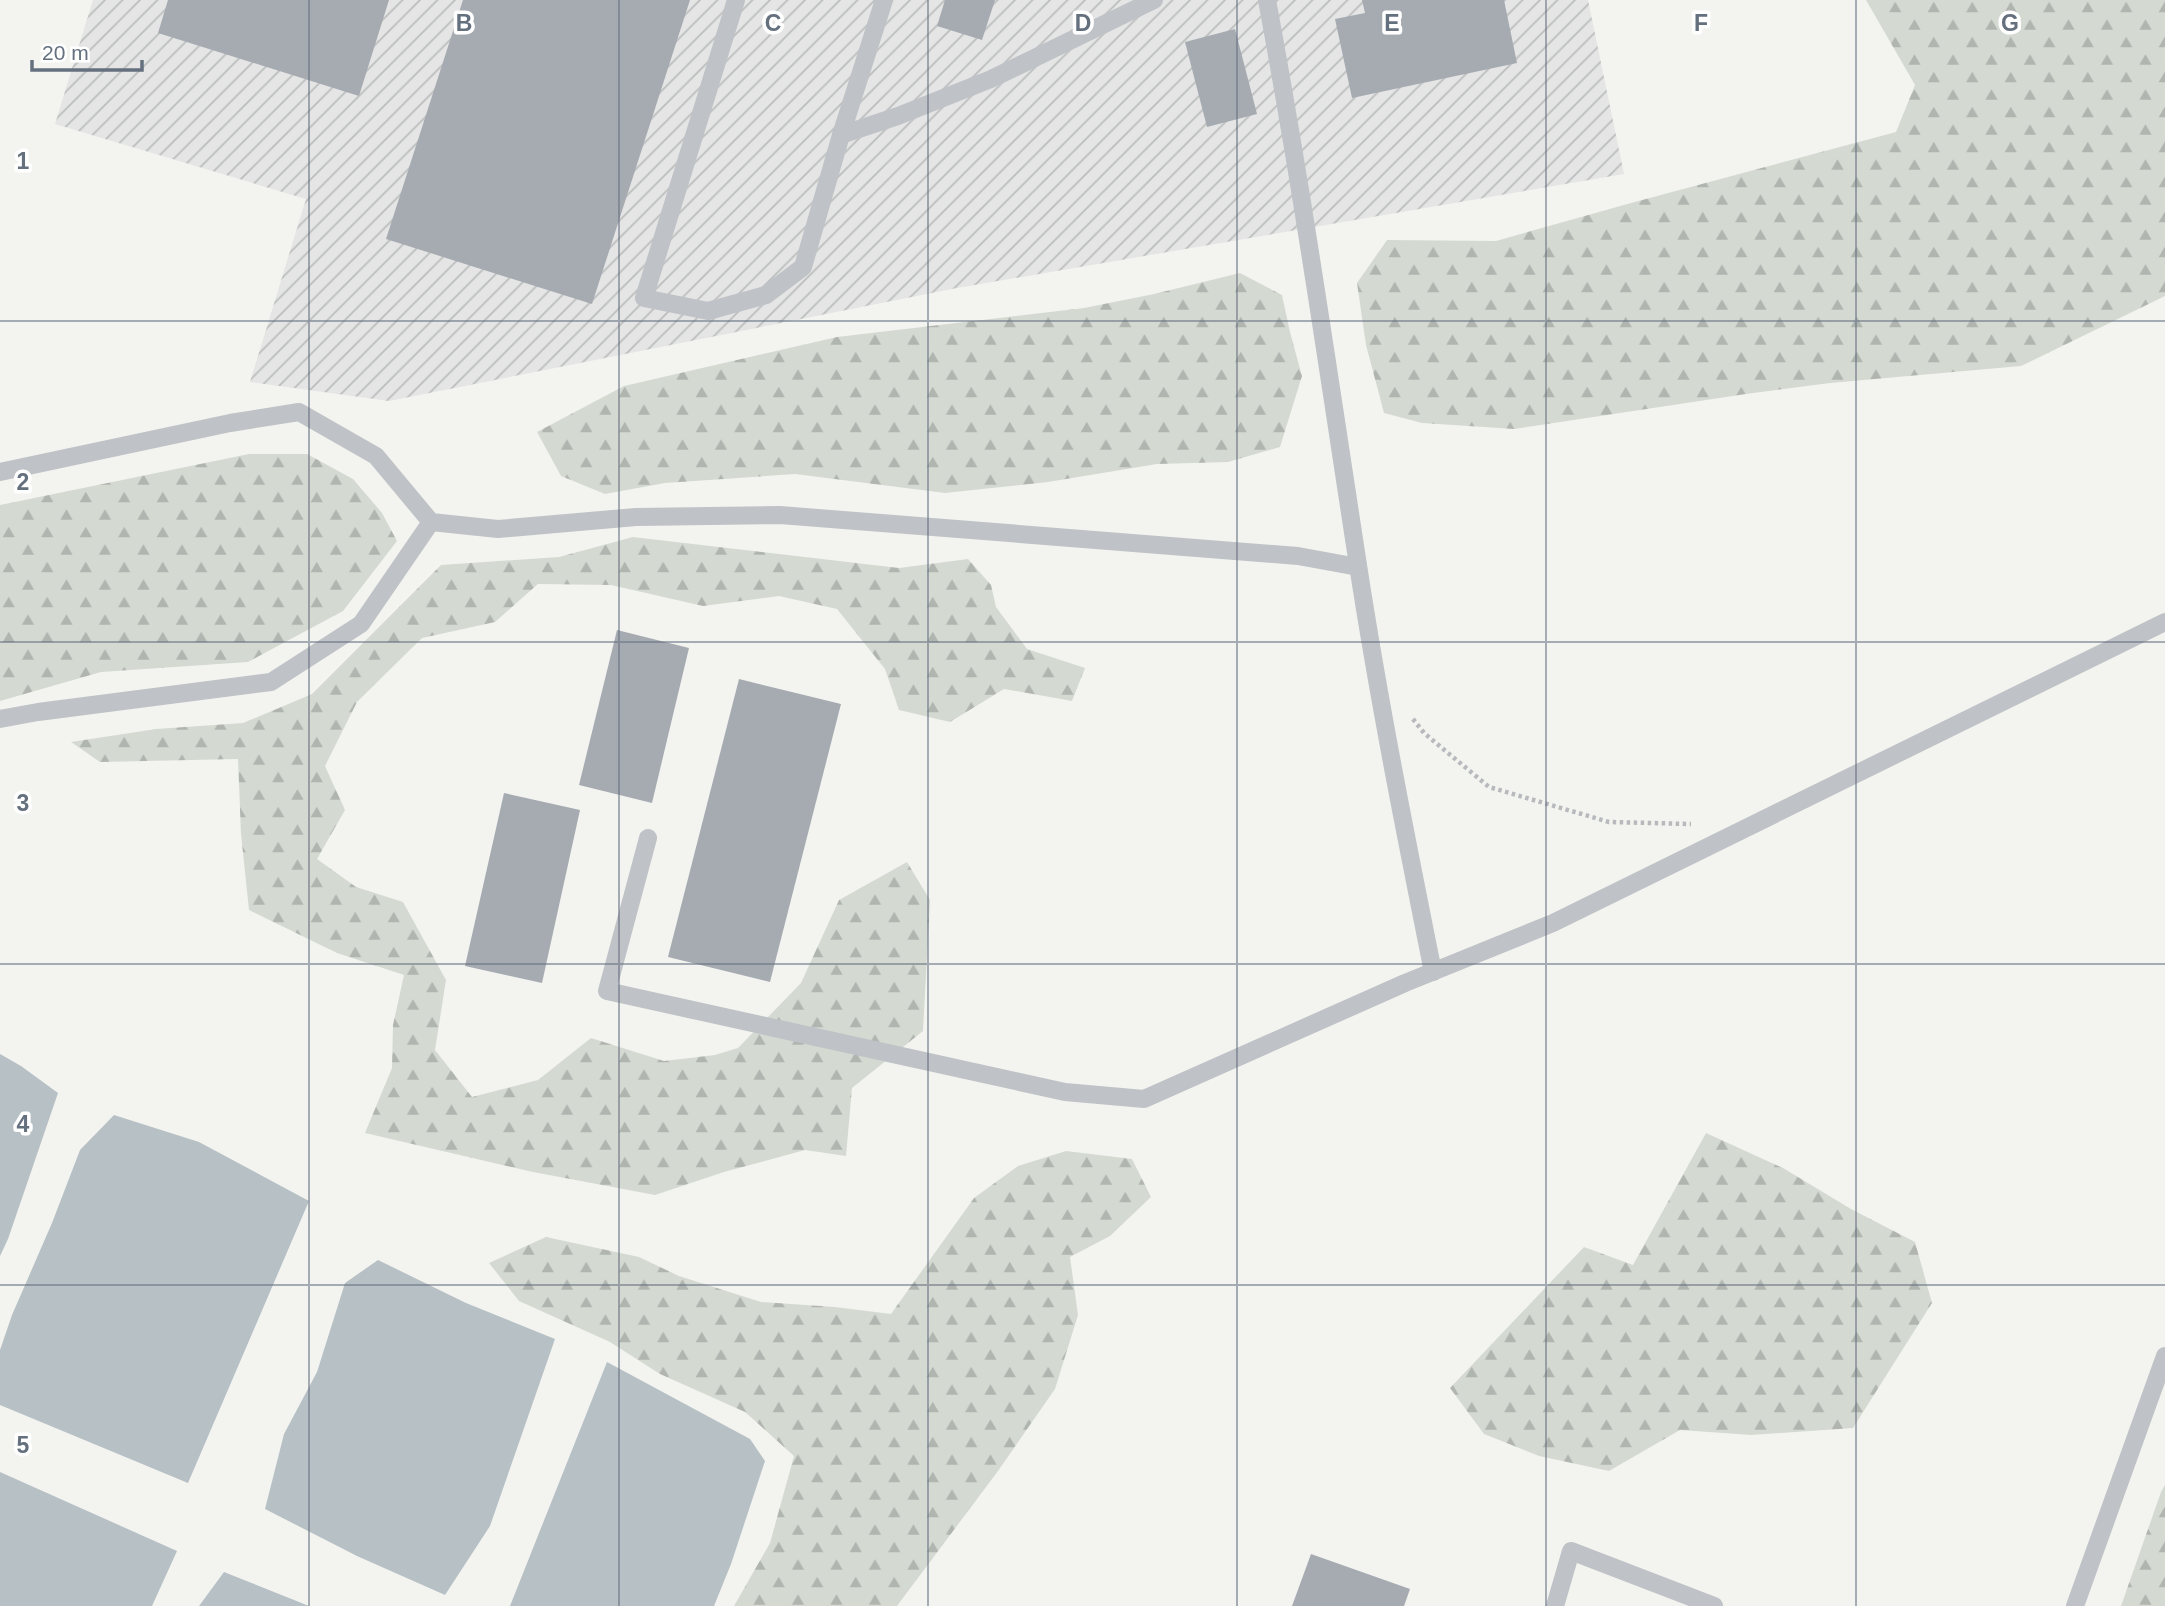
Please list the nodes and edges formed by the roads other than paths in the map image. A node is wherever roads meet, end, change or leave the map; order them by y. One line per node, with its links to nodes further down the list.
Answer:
1 (736, 0): 5 (lane)
2 (884, 0): 5 (lane)
3 (1154, 0): 5 (lane)
4 (1267, 0): 8 (lane)
5 (841, 135)
6 (0, 472): 7 (lane)
7 (431, 522): 8 (lane); 10 (lane)
8 (1358, 567): 12 (lane)
9 (2165, 622): 12 (lane)
10 (0, 719)
11 (648, 838): 12 (lane)
12 (1433, 972)
13 (2165, 1356): 16 (lane)
14 (1555, 1606): 15 (lane)
15 (1714, 1606)
16 (2075, 1606)

